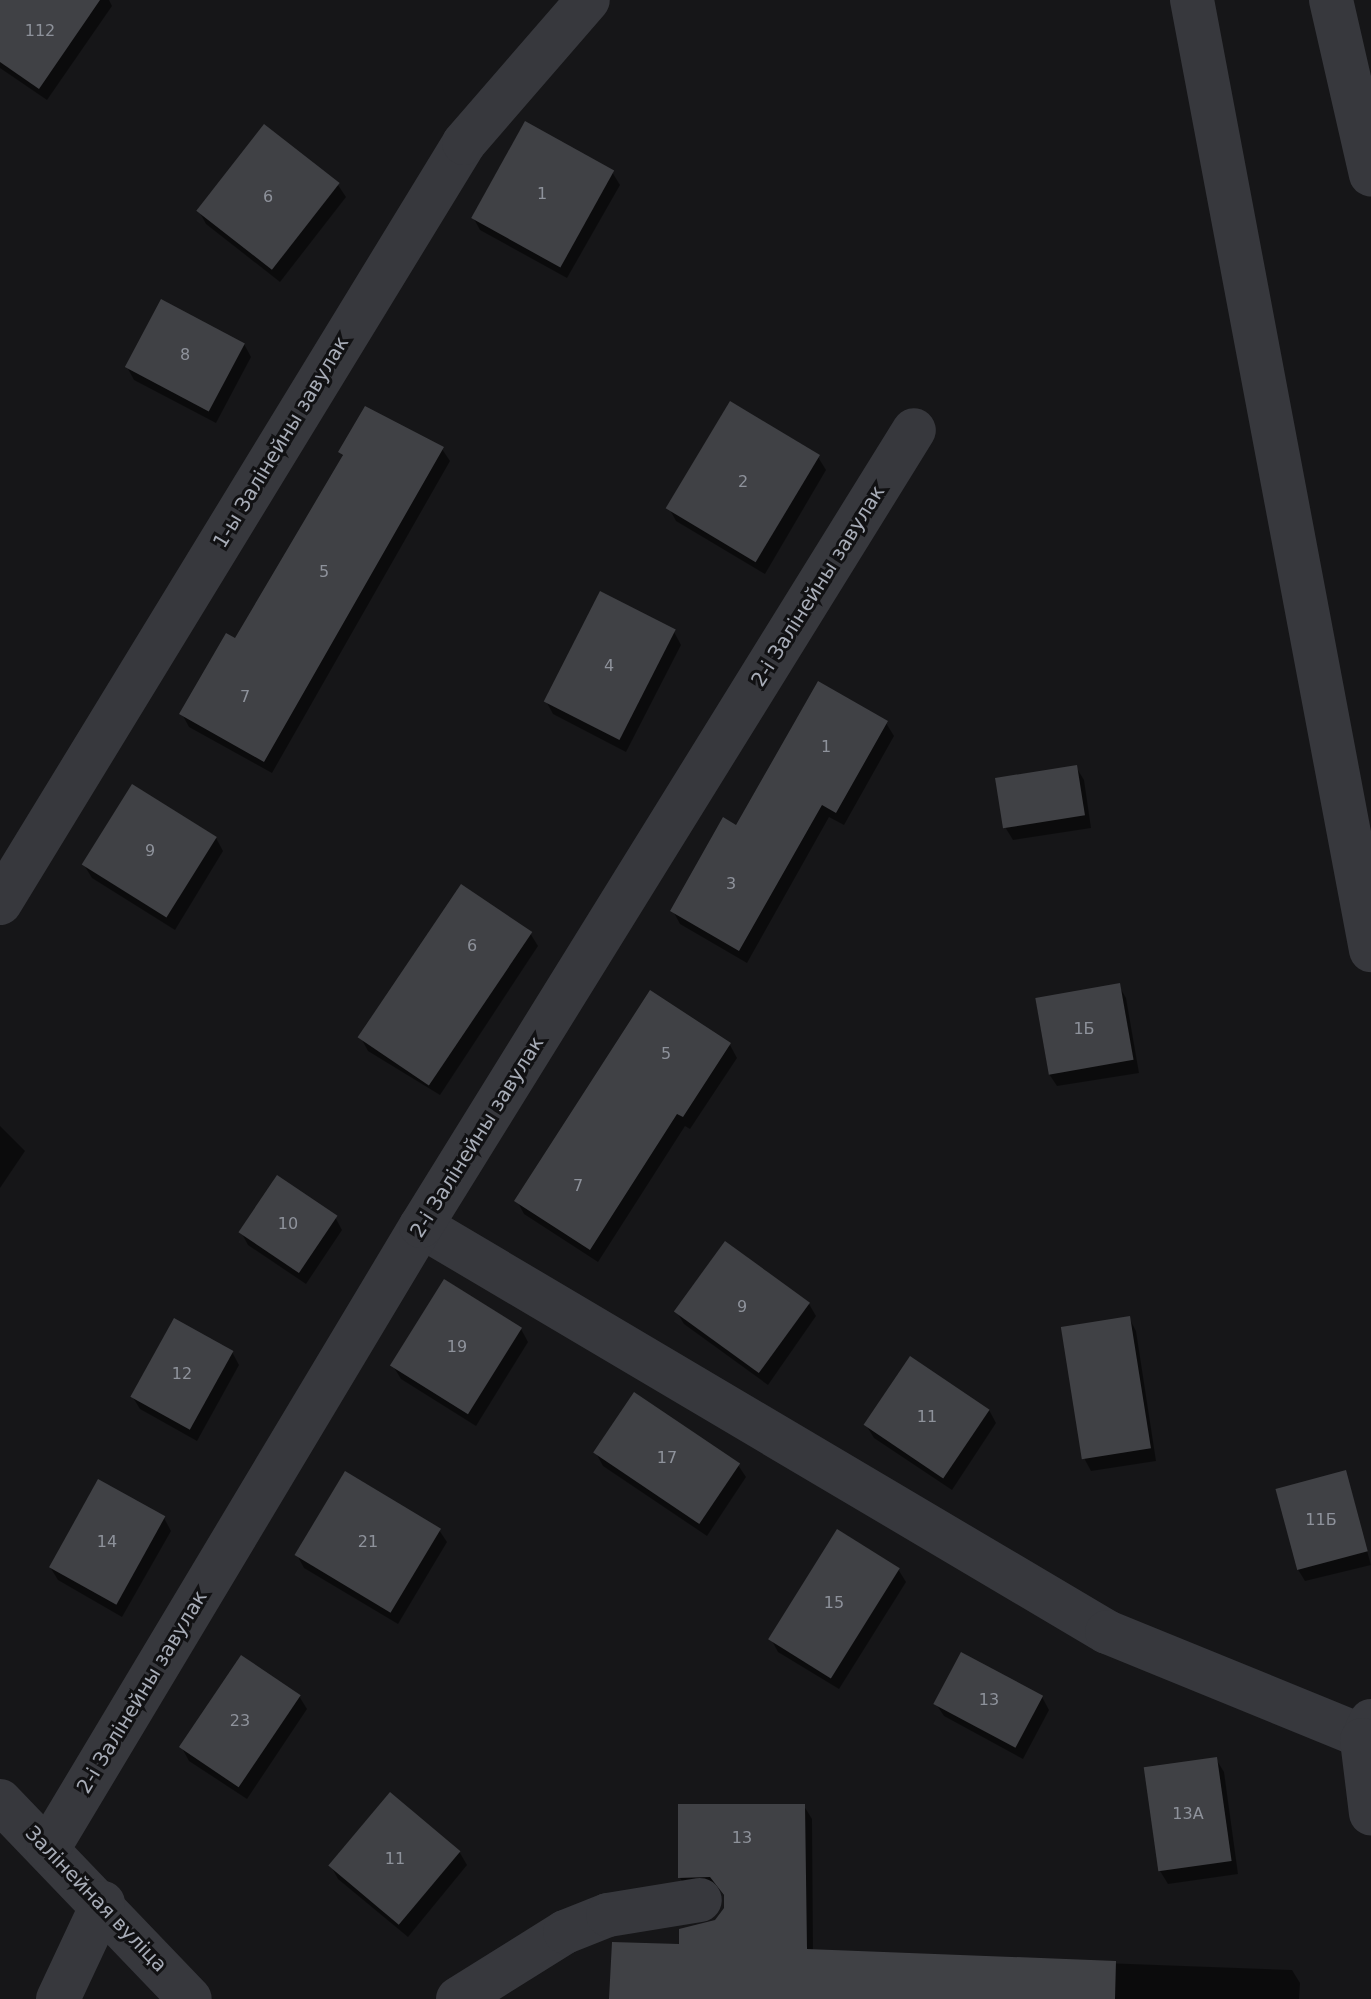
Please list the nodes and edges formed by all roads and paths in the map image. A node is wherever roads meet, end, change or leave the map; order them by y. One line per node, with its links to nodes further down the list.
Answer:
1 (588, 0): 6 (street, 1-ы Залінейны завулак)
2 (1192, 0): 7 (street)
3 (1331, 0): 4 (street)
4 (1371, 174)
5 (914, 430): 8 (street, 2-і Залінейны завулак)
6 (0, 903)
7 (1371, 950)
8 (421, 1226): 9 (street); 12 (street, 2-і Залінейны завулак)
9 (1368, 1733): 11 (street)
10 (0, 1801): 12 (street, Залінейная вуліца)
11 (1371, 1813)
12 (48, 1849): 14 (street, Залінейная вуліца)
13 (700, 1900): 17 (street)
14 (103, 1903): 15 (street); 16 (street, Залінейная вуліца)
15 (58, 1999)
16 (190, 1999)
17 (458, 1999)

